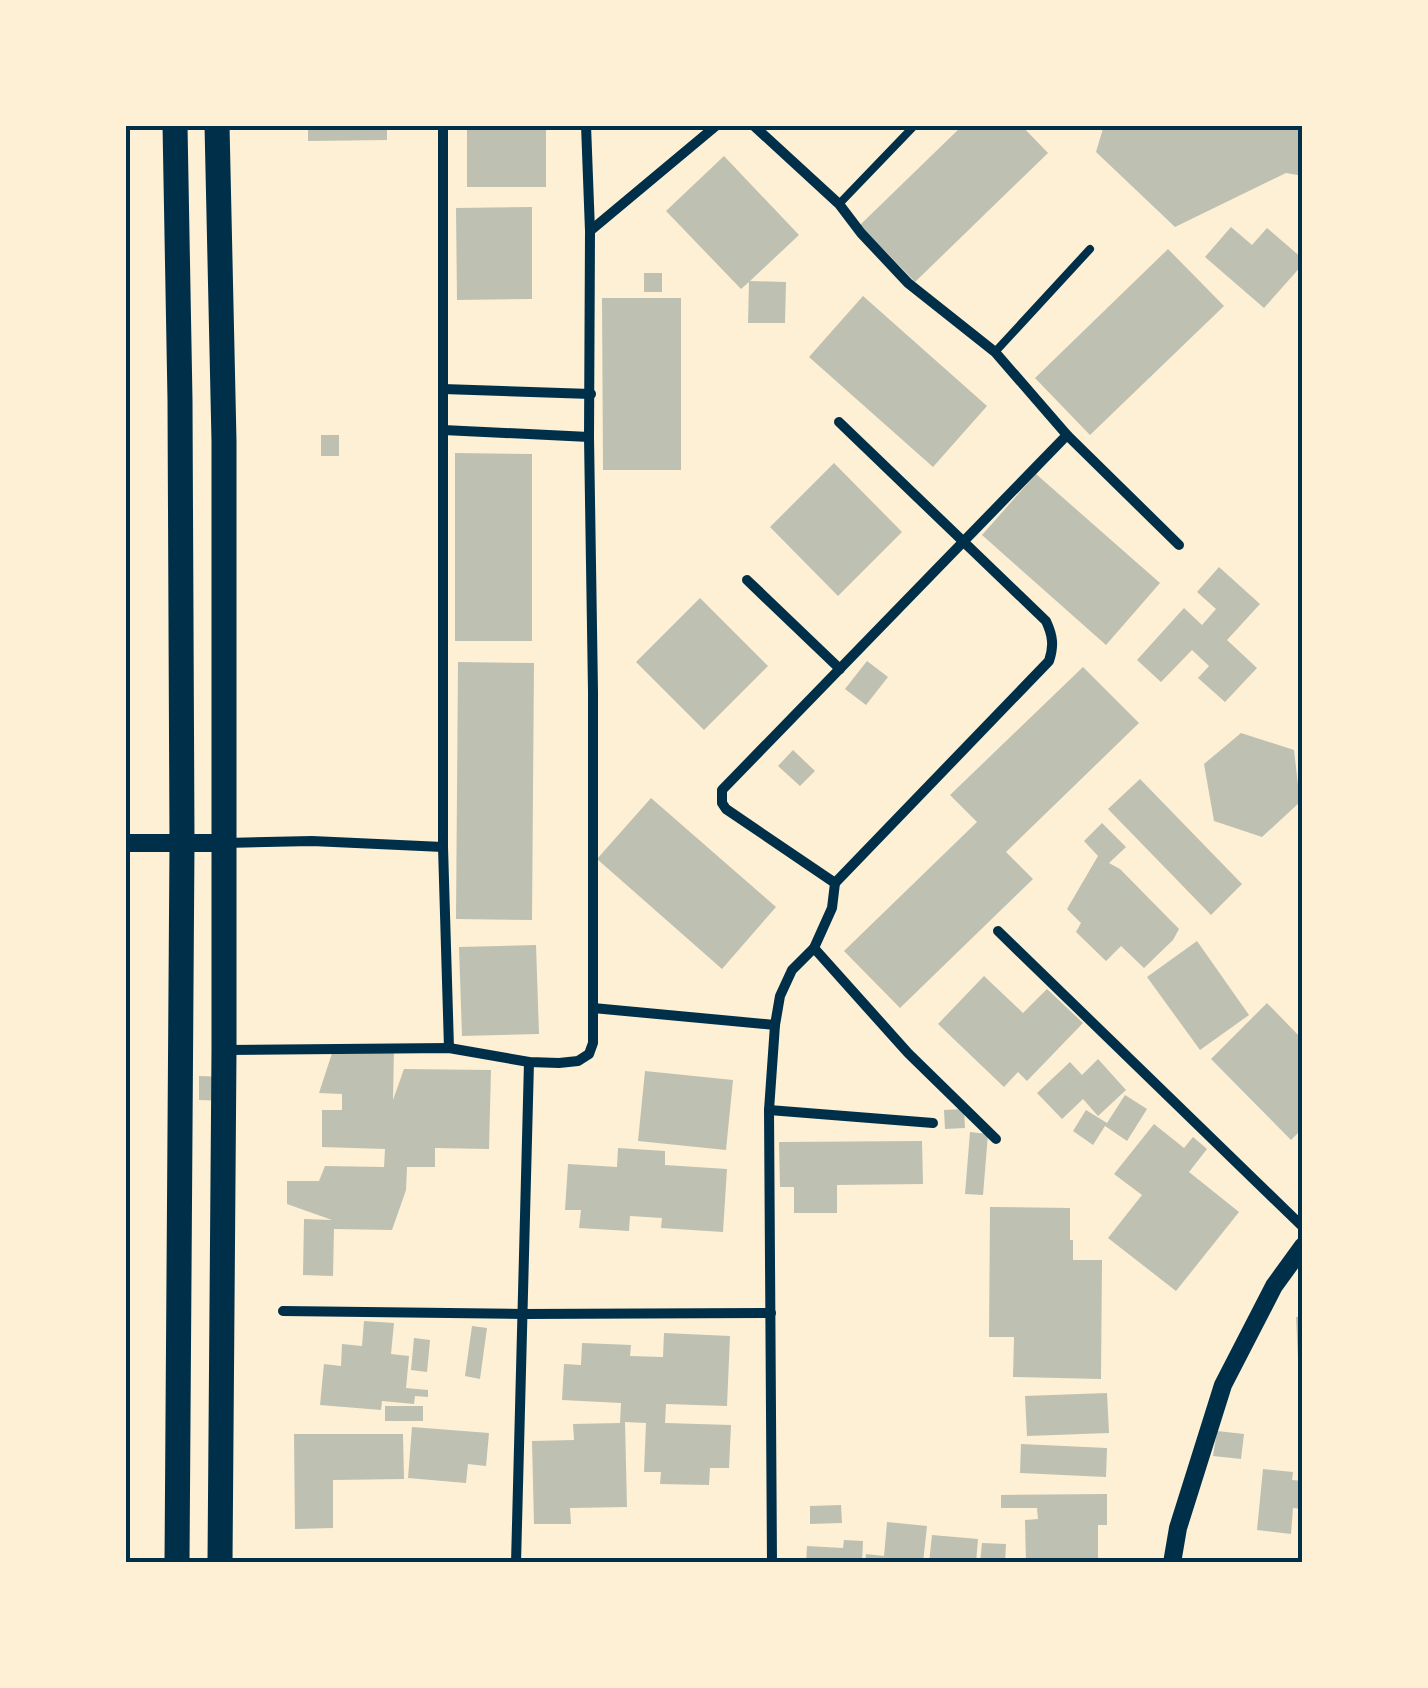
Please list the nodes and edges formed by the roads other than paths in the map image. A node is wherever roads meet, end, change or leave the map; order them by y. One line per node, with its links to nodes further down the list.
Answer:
1 (175, 125): 23 (main road)
2 (218, 125): 24 (main road)
3 (443, 125): 12 (street)
4 (586, 125): 9 (street)
5 (718, 125): 9 (street)
6 (753, 125): 8 (street)
7 (914, 125): 8 (lane)
8 (838, 204): 11 (street)
9 (590, 231): 13 (street)
10 (1090, 249): 11 (lane)
11 (994, 352): 16 (street)
12 (443, 389): 13 (street); 15 (street)
13 (590, 394): 17 (street)
14 (839, 422): 18 (street)
15 (443, 430): 17 (street); 25 (street)
16 (1067, 436): 18 (street); 19 (street)
17 (589, 437): 29 (street)
18 (964, 542): 21 (street); 26 (street)
19 (1179, 545)
20 (747, 580): 21 (street)
21 (840, 669): 26 (street)
22 (125, 843): 23 (street)
23 (182, 843): 24 (street); 42 (main road)
24 (222, 843): 25 (street); 32 (main road)
25 (443, 847): 31 (street)
26 (835, 883): 28 (street)
27 (998, 930): 37 (street)
28 (814, 948): 30 (street); 36 (street)
29 (593, 1008): 30 (street); 33 (street)
30 (776, 1025): 34 (street)
31 (448, 1048): 32 (street); 33 (street)
32 (224, 1050): 43 (main road)
33 (529, 1062): 41 (street)
34 (769, 1110): 35 (street); 40 (street)
35 (933, 1122)
36 (996, 1139)
37 (1303, 1227)
38 (1303, 1246): 46 (street)
39 (283, 1311): 41 (street)
40 (771, 1312): 41 (street); 45 (street)
41 (522, 1314): 44 (street)
42 (178, 1563)
43 (220, 1563)
44 (516, 1563)
45 (772, 1563)
46 (1172, 1563)

